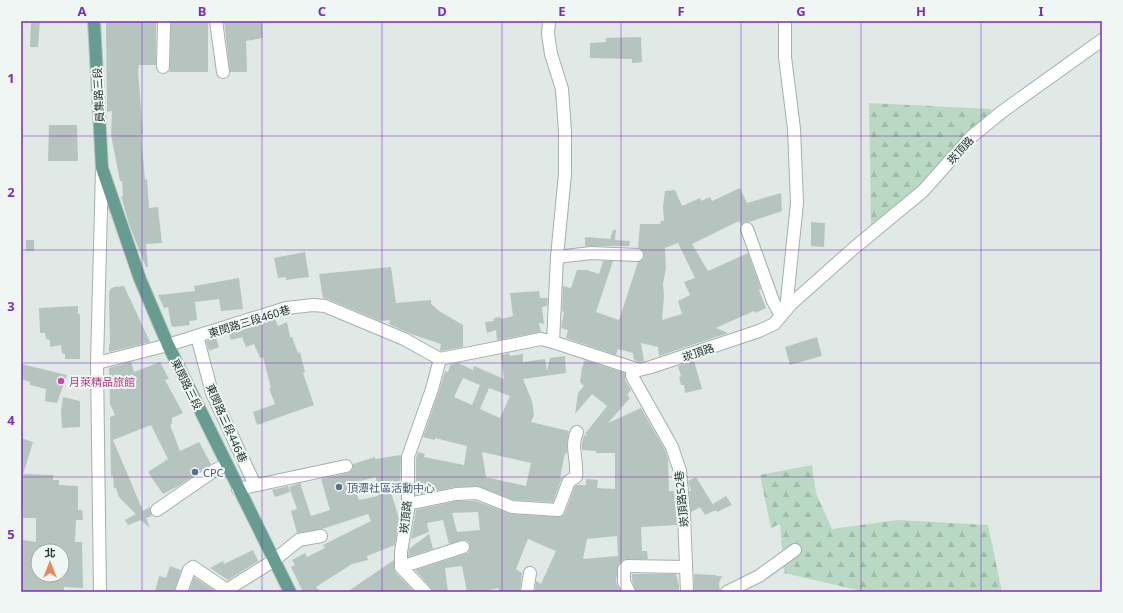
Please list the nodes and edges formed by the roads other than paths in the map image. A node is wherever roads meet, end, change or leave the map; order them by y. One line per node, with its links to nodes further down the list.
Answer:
1 (94, 21): 9 (main road, 員集路三段)
2 (164, 21): 7 (street)
3 (216, 21): 8 (street)
4 (549, 21): 12 (street)
5 (785, 21): 13 (street)
6 (1102, 40): 13 (street, 崁頂路)
7 (163, 68)
8 (223, 72)
9 (102, 168): 16 (main road, 東閔路三段); 18 (street)
10 (747, 229): 13 (street)
11 (637, 255): 12 (street)
12 (557, 257): 15 (street)
13 (784, 313): 19 (street, 崁頂路)
14 (197, 336): 16 (street, 東閔路三段460巷); 17 (street, 東閔路三段460巷); 23 (street, 東閔路三段446巷)
15 (553, 342): 17 (street, 崁頂路); 19 (street, 崁頂路)
16 (168, 345): 18 (street, 東閔路三段460巷); 21 (main road, 東閔路三段)
17 (440, 359): 25 (street, 崁頂路)
18 (97, 363): 35 (street)
19 (633, 368): 32 (street, 崁頂路52巷)
20 (577, 432): 25 (street)
21 (226, 465): 24 (main road, 東閔路三段); 26 (street)
22 (346, 466): 23 (street)
23 (255, 485): 24 (street)
24 (238, 489): 30 (main road, 東閔路三段)
25 (408, 504): 31 (street, 崁頂路)
26 (157, 510)
27 (321, 536): 30 (street)
28 (463, 547): 31 (street)
29 (795, 550): 42 (street)
30 (274, 561): 34 (street); 37 (main road, 東閔路三段)
31 (401, 566): 38 (street)
32 (686, 566): 40 (street); 41 (street, 崁頂路52巷)
33 (530, 573): 39 (street)
34 (226, 591): 36 (street)
35 (100, 592)
36 (181, 592)
37 (290, 592)
38 (425, 592)
39 (527, 592)
40 (629, 592)
41 (687, 592)
42 (727, 592)

